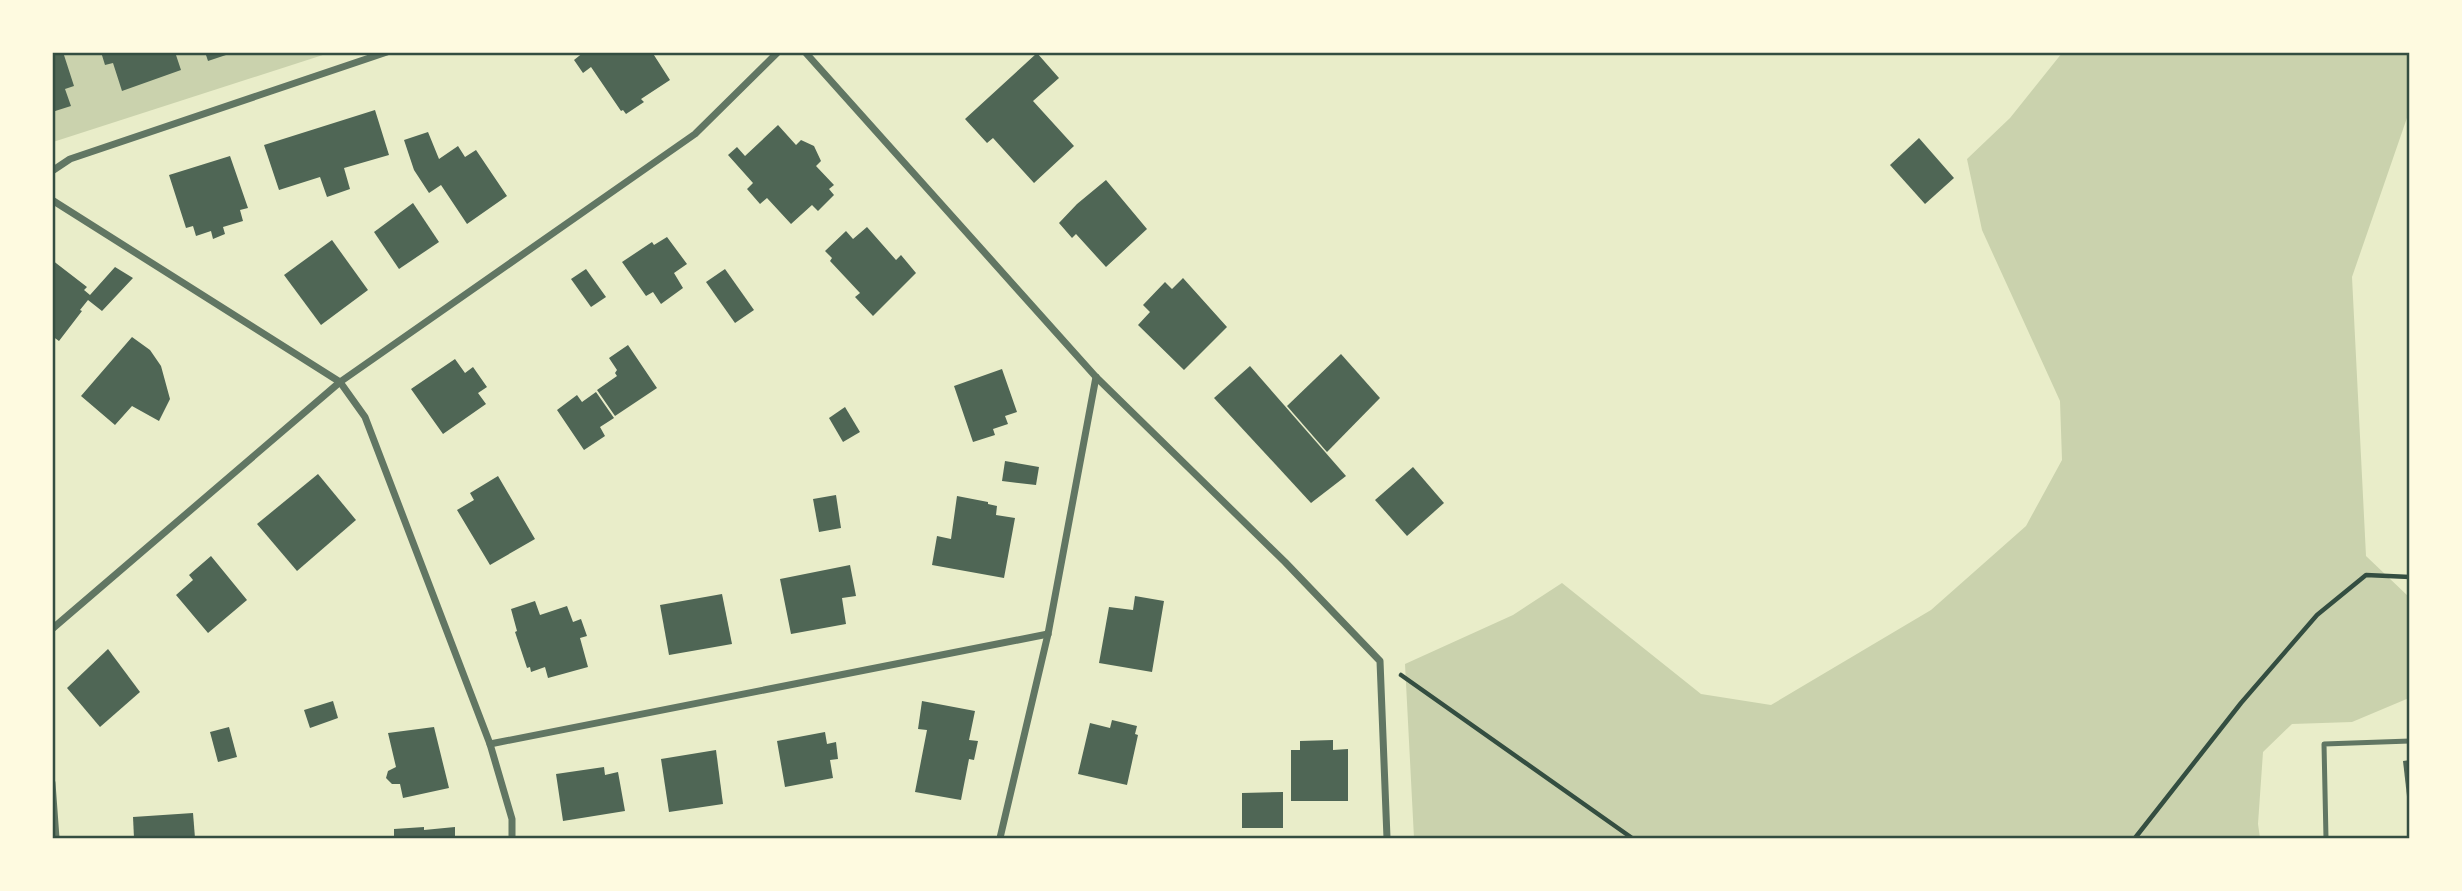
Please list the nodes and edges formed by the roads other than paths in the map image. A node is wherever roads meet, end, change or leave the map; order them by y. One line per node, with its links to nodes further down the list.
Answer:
1 (387, 52): 4 (street)
2 (778, 52): 7 (street)
3 (805, 52): 6 (street)
4 (52, 171)
5 (52, 200): 7 (street)
6 (1096, 377): 9 (street); 16 (street)
7 (340, 382): 8 (street); 11 (street)
8 (52, 629)
9 (1048, 634): 11 (street); 15 (street)
10 (2410, 741): 17 (lane)
11 (490, 744): 14 (street)
12 (52, 783): 13 (street)
13 (56, 838)
14 (512, 838)
15 (1000, 838)
16 (1387, 838)
17 (2326, 838)

